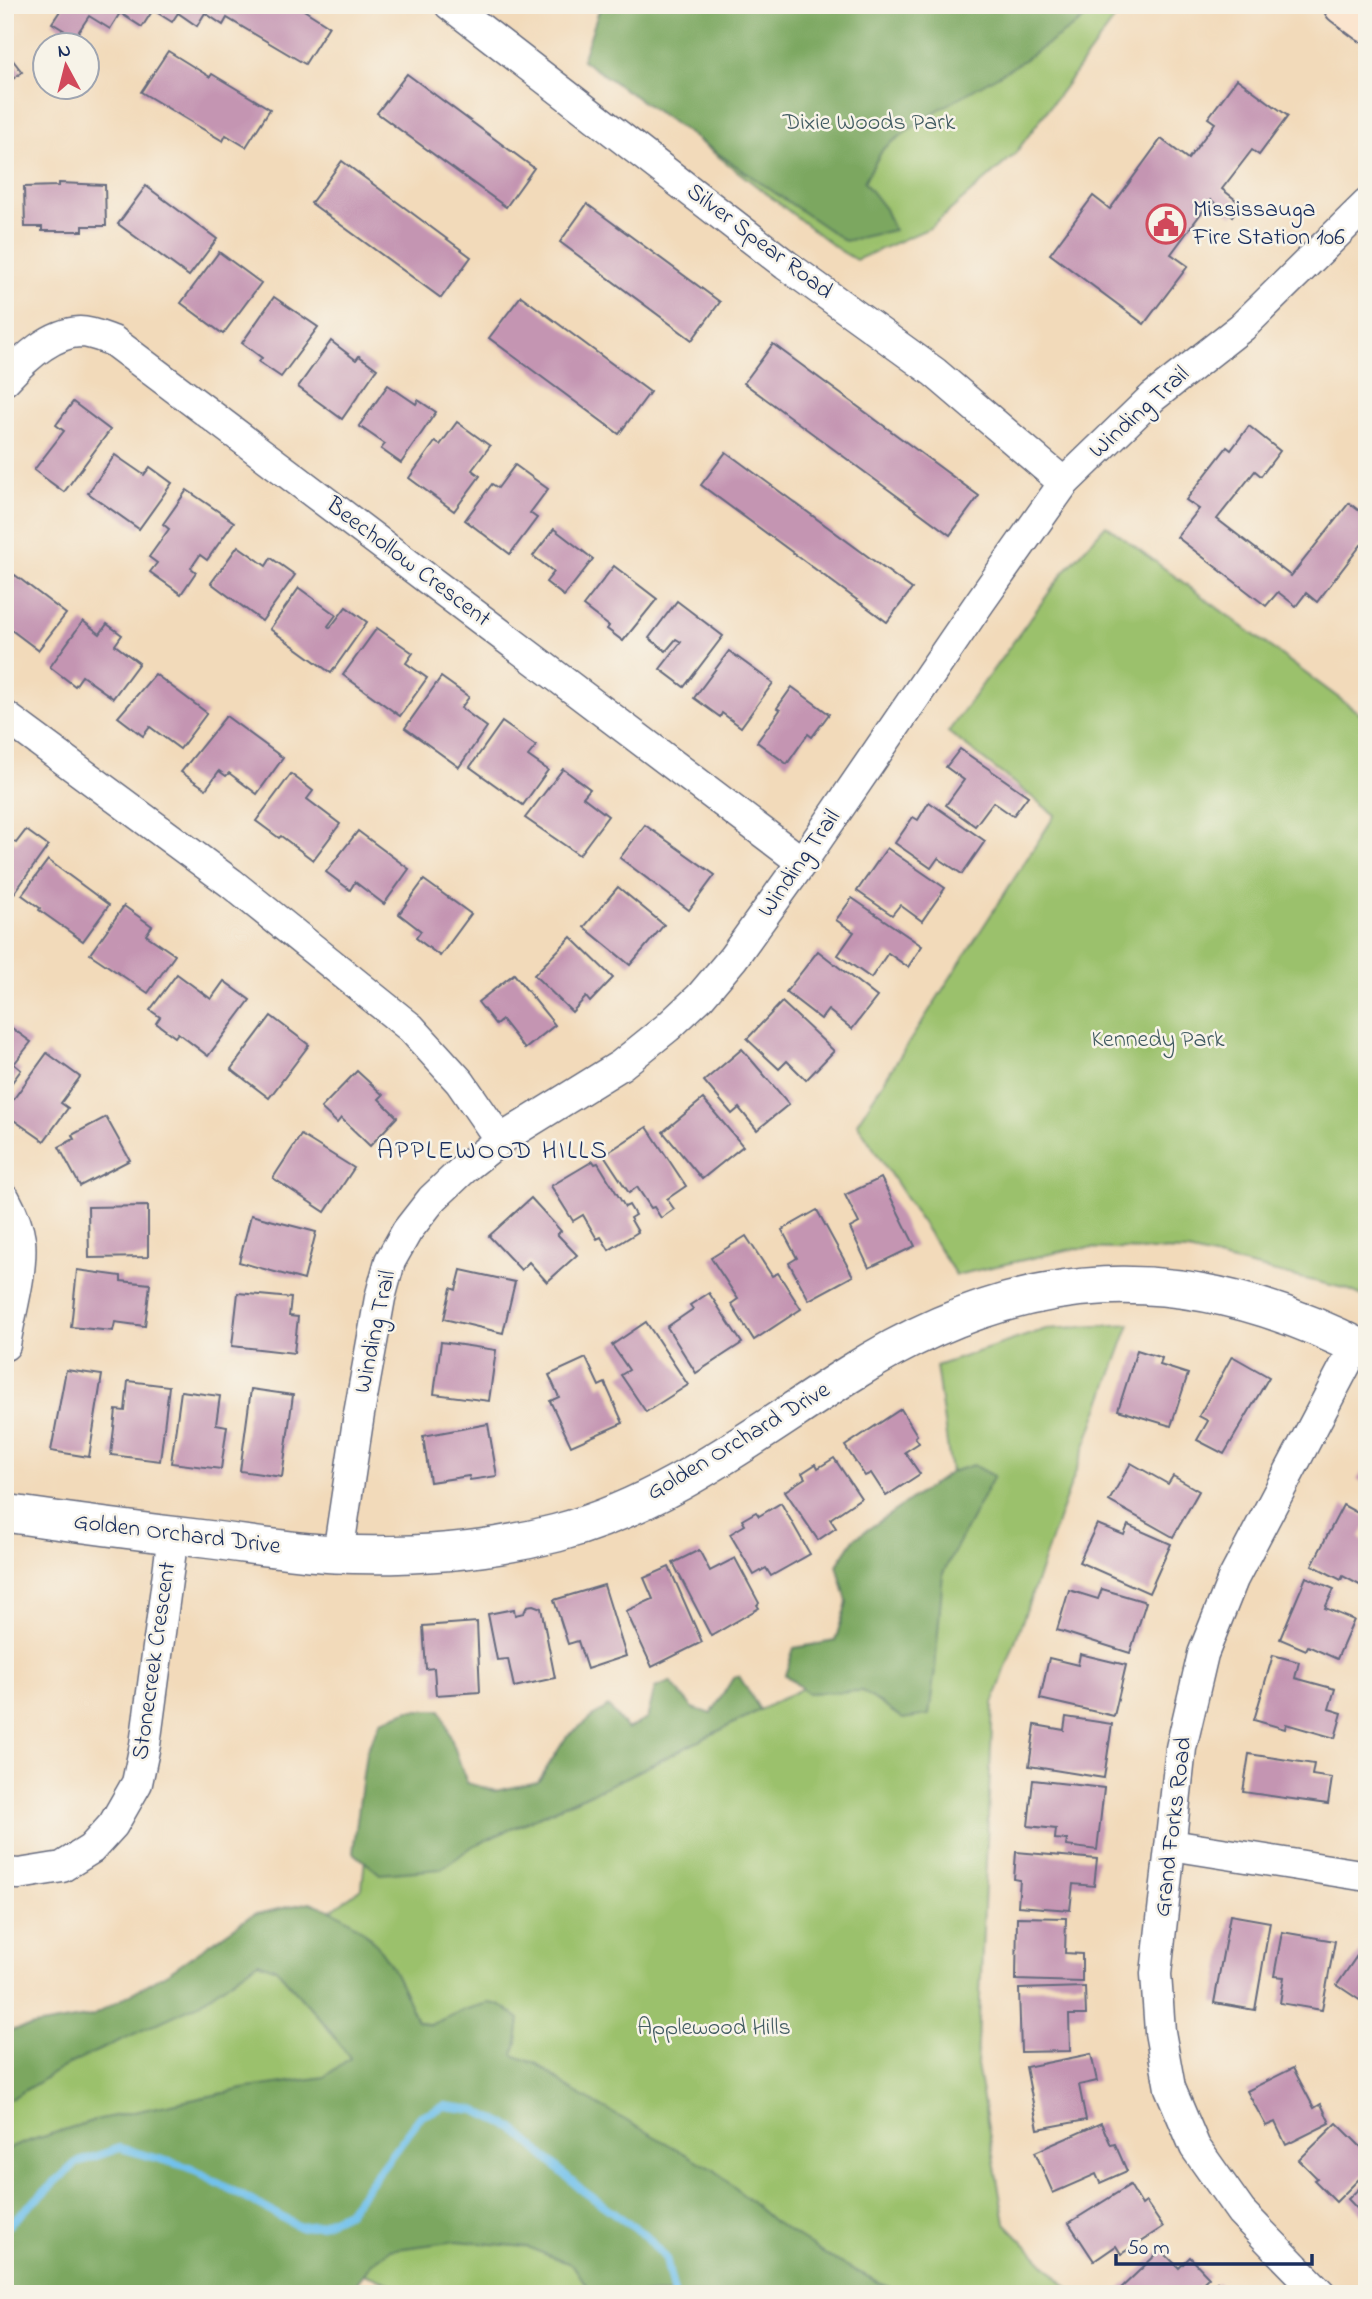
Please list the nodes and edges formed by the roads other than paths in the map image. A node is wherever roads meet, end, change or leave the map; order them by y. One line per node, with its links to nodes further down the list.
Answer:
1 (450, 5): 6 (street, Silver Spear Road)
2 (1343, 5): 3 (main road)
3 (1367, 23)
4 (1367, 204): 6 (street, Winding Trail)
5 (5, 380): 8 (street, Beechollow Crescent)
6 (1065, 483): 8 (street, Winding Trail)
7 (5, 716): 9 (street)
8 (802, 862): 9 (street, Winding Trail)
9 (500, 1140): 15 (street, Winding Trail)
10 (5, 1199): 11 (street)
11 (5, 1345)
12 (1362, 1348): 15 (street, Golden Orchard Drive); 16 (street, Grand Forks Road)
13 (5, 1513): 14 (street, Golden Orchard Drive)
14 (173, 1535): 15 (street, Golden Orchard Drive); 17 (street, Stonecreek Crescent)
15 (338, 1554)
16 (1171, 1845): 18 (street); 19 (street, Grand Forks Road)
17 (5, 1873)
18 (1367, 1876)
19 (1321, 2294)

